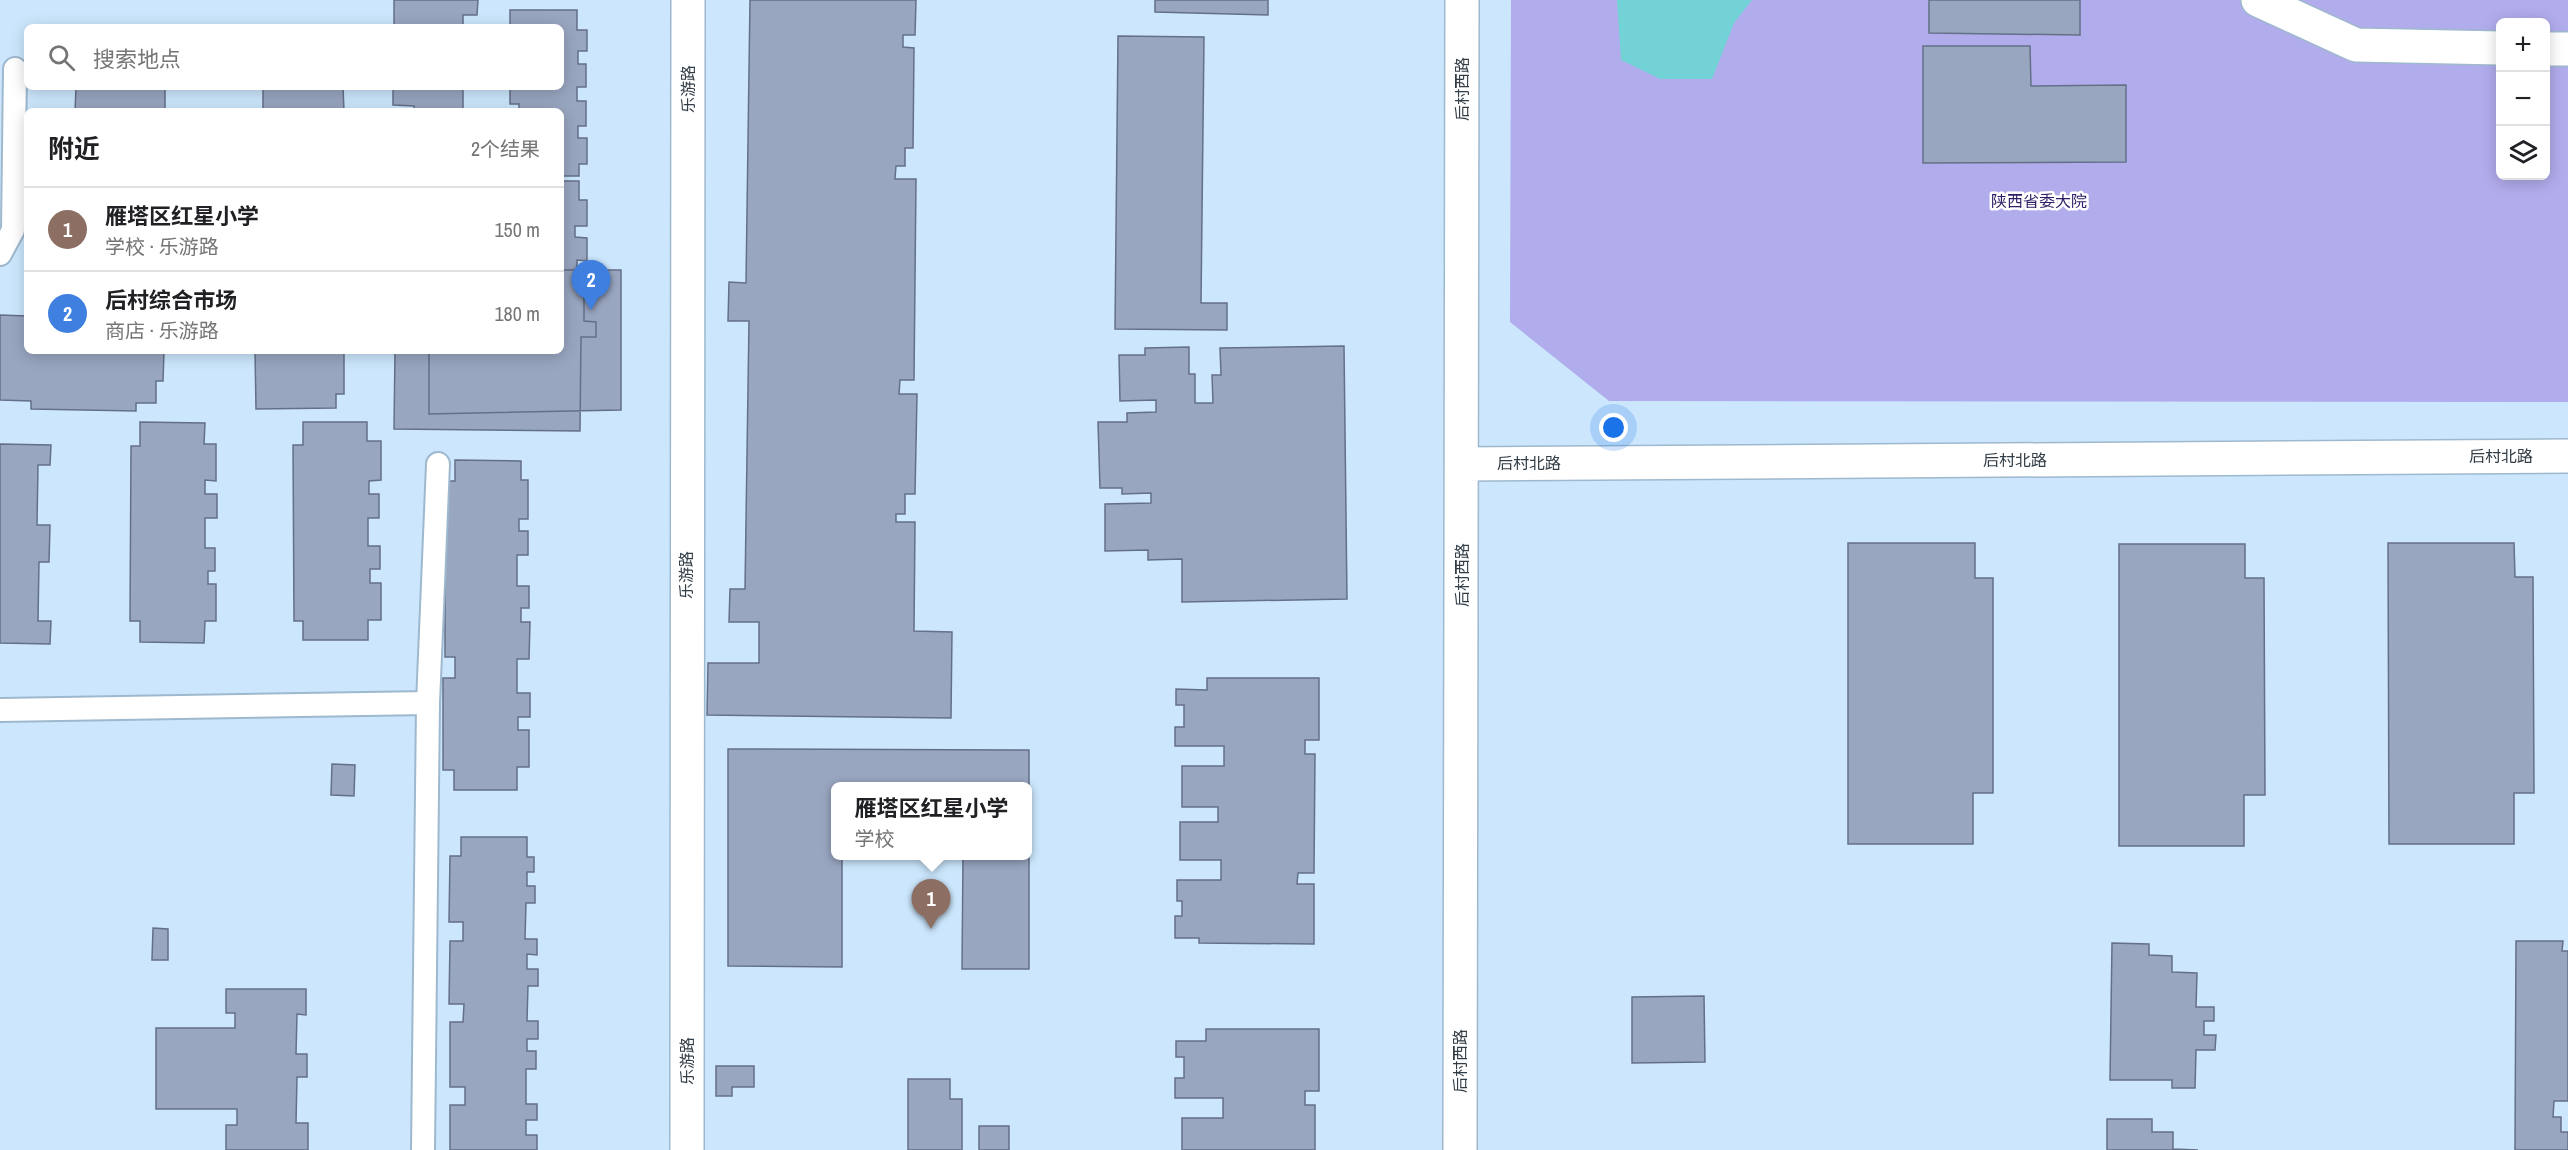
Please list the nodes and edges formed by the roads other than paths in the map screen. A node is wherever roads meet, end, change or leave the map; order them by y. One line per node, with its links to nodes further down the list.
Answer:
1 (688, 0): 15 (street, 乐游路)
2 (1462, 0): 11 (street, 后村西路)
3 (2258, 0): 4 (street)
4 (2496, 48)
5 (2550, 49): 6 (street)
6 (2568, 49)
7 (15, 69): 8 (lane)
8 (0, 254)
9 (2568, 456): 11 (street, 后村北路)
10 (438, 464): 12 (lane)
11 (1463, 464): 16 (street, 后村西路)
12 (428, 703): 13 (lane); 14 (lane)
13 (0, 710)
14 (423, 1150)
15 (687, 1150)
16 (1460, 1150)

